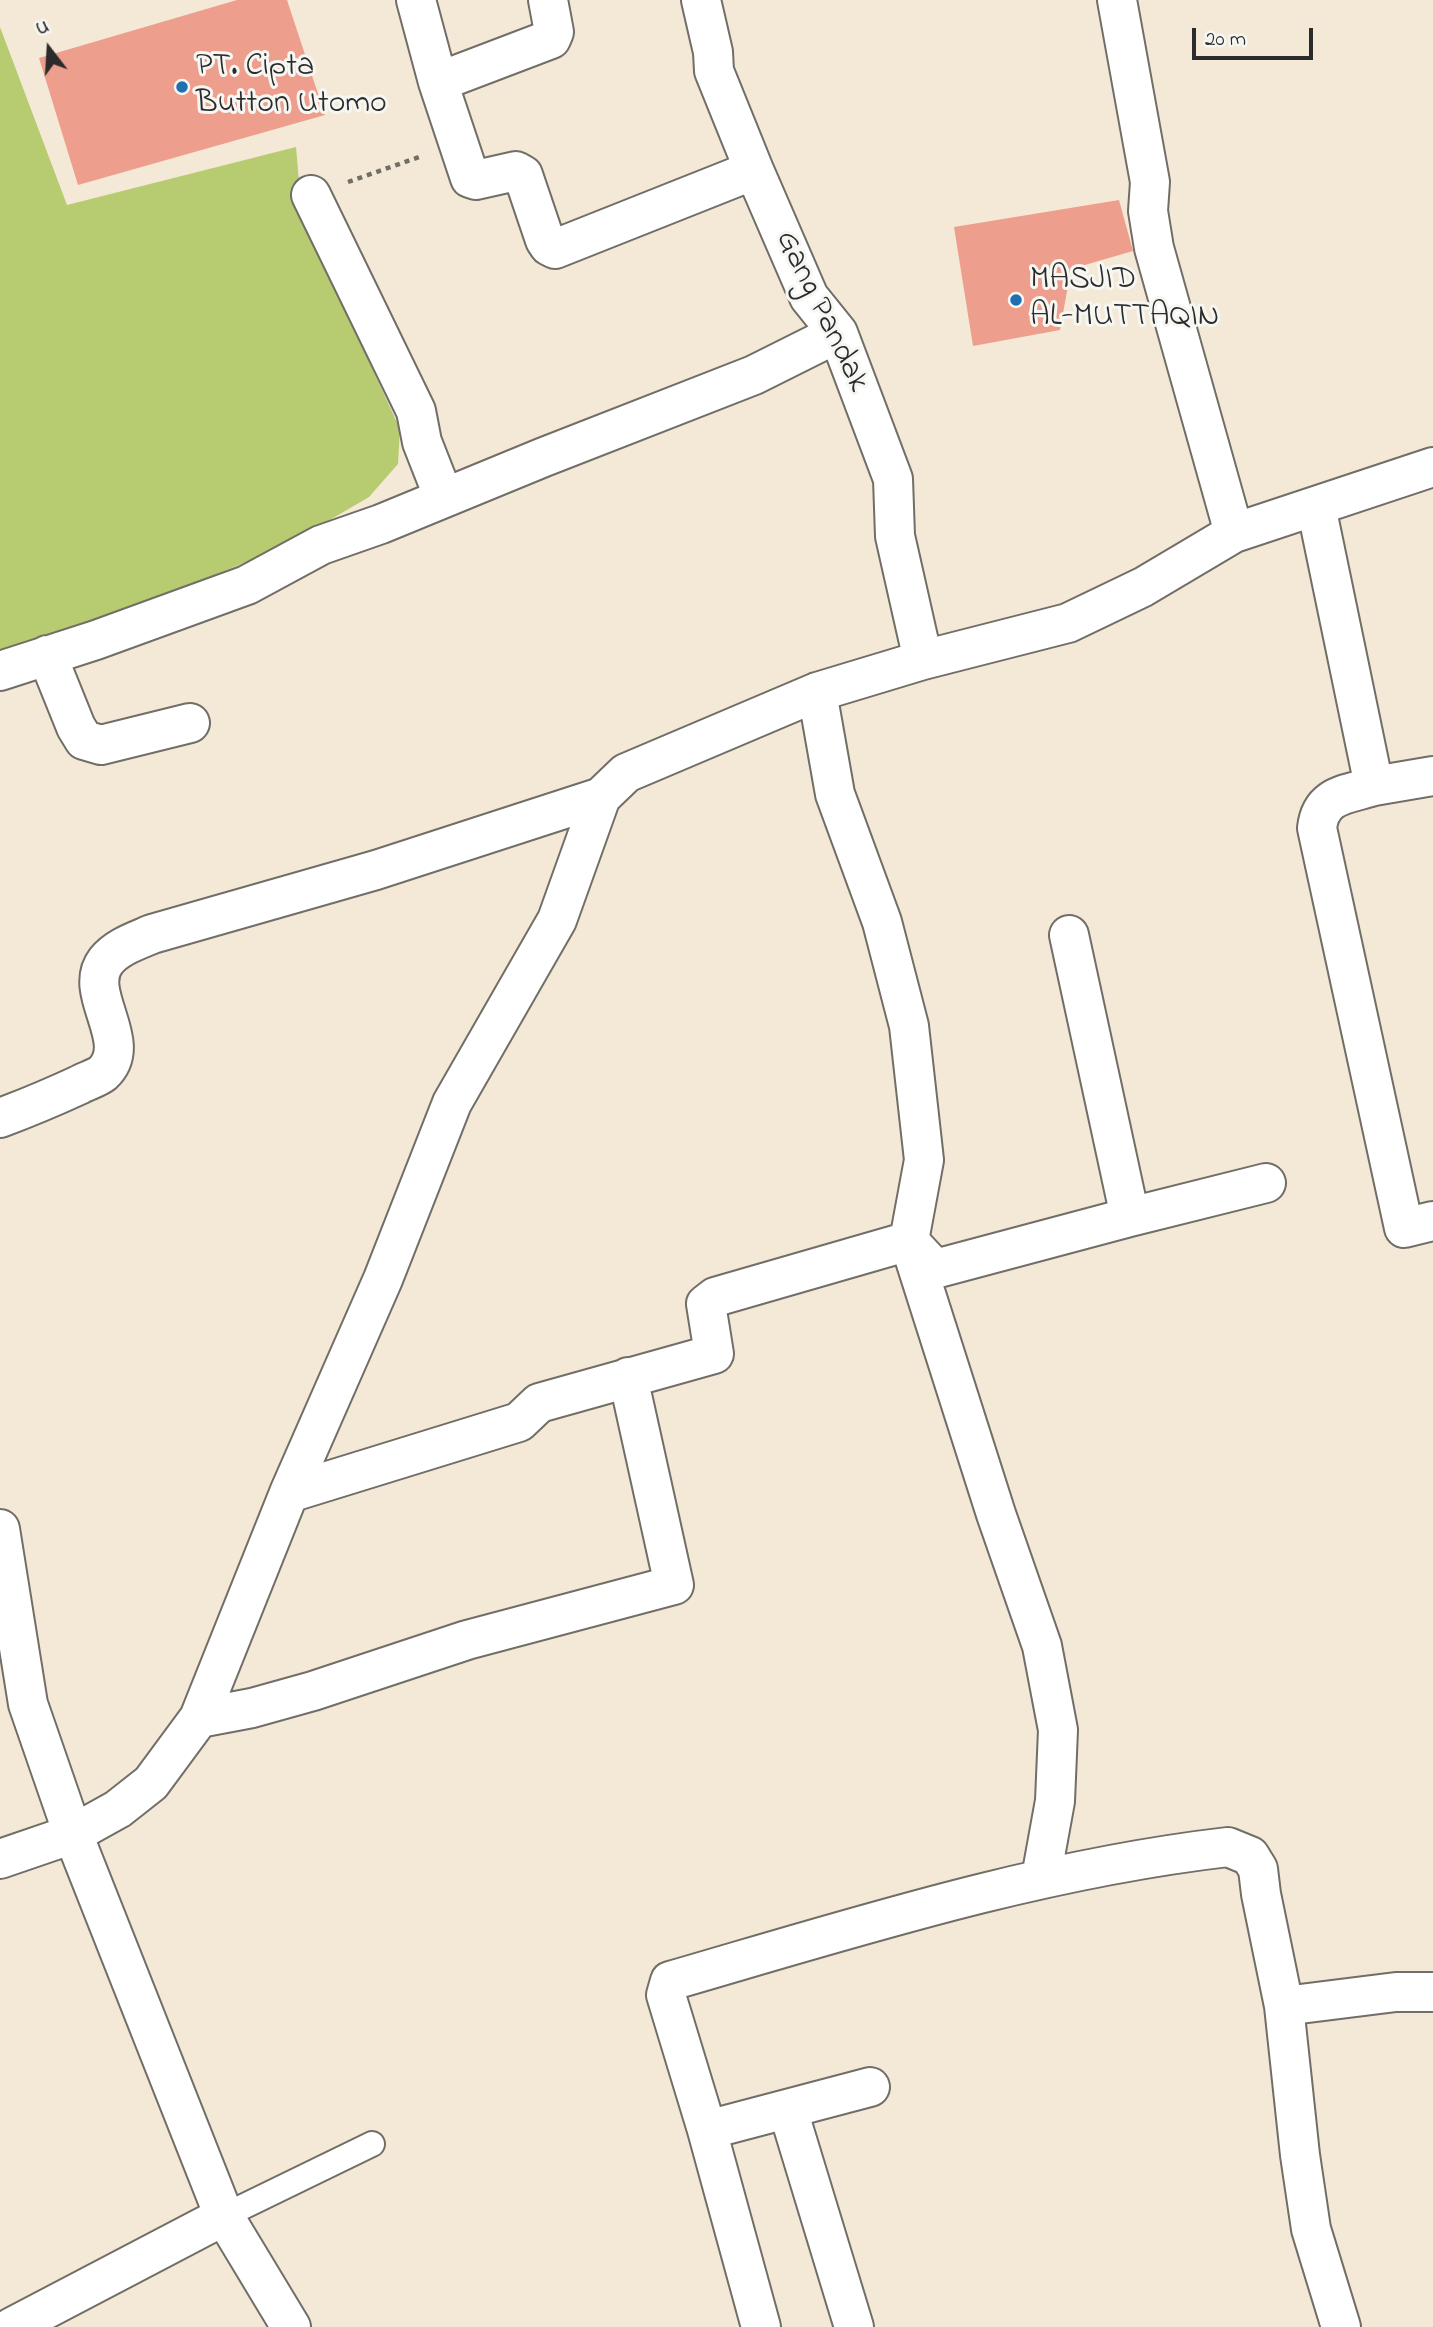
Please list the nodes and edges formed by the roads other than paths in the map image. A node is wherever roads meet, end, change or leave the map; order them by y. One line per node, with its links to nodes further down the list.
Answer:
1 (416, 0): 5 (street)
2 (548, 0): 5 (street)
3 (701, 0): 6 (street, Gang Pandak)
4 (1117, 0): 12 (street)
5 (438, 82): 6 (street)
6 (754, 170): 8 (street, Gang Pandak)
7 (311, 195): 10 (street)
8 (838, 333): 10 (street); 14 (street, Gang Pandak)
9 (1433, 467): 11 (street)
10 (444, 498): 13 (street)
11 (1316, 506): 12 (street); 19 (street)
12 (1234, 533): 14 (street)
13 (47, 655): 15 (street); 17 (street)
14 (923, 660): 16 (street)
15 (0, 671)
16 (817, 692): 20 (street); 26 (street)
17 (190, 723)
18 (1433, 776): 19 (street)
19 (1374, 786): 25 (street)
20 (601, 797): 22 (street); 28 (street)
21 (1069, 935): 24 (street)
22 (0, 1118)
23 (1266, 1184): 24 (street)
24 (1130, 1217): 26 (street)
25 (1433, 1221)
26 (909, 1241): 27 (street); 33 (street)
27 (628, 1377): 28 (street); 30 (street)
28 (289, 1493): 30 (street)
29 (0, 1529): 31 (street)
30 (199, 1718): 31 (street)
31 (73, 1834): 32 (street); 40 (street)
32 (0, 1859)
33 (1041, 1878): 35 (street); 38 (street)
34 (1433, 1992): 35 (street)
35 (1284, 2006): 45 (street)
36 (870, 2087): 38 (street)
37 (791, 2120): 44 (street)
38 (707, 2130): 43 (street)
39 (372, 2144): 40 (lane)
40 (225, 2216): 41 (street); 42 (street)
41 (12, 2327)
42 (290, 2327)
43 (761, 2327)
44 (854, 2327)
45 (1341, 2327)

